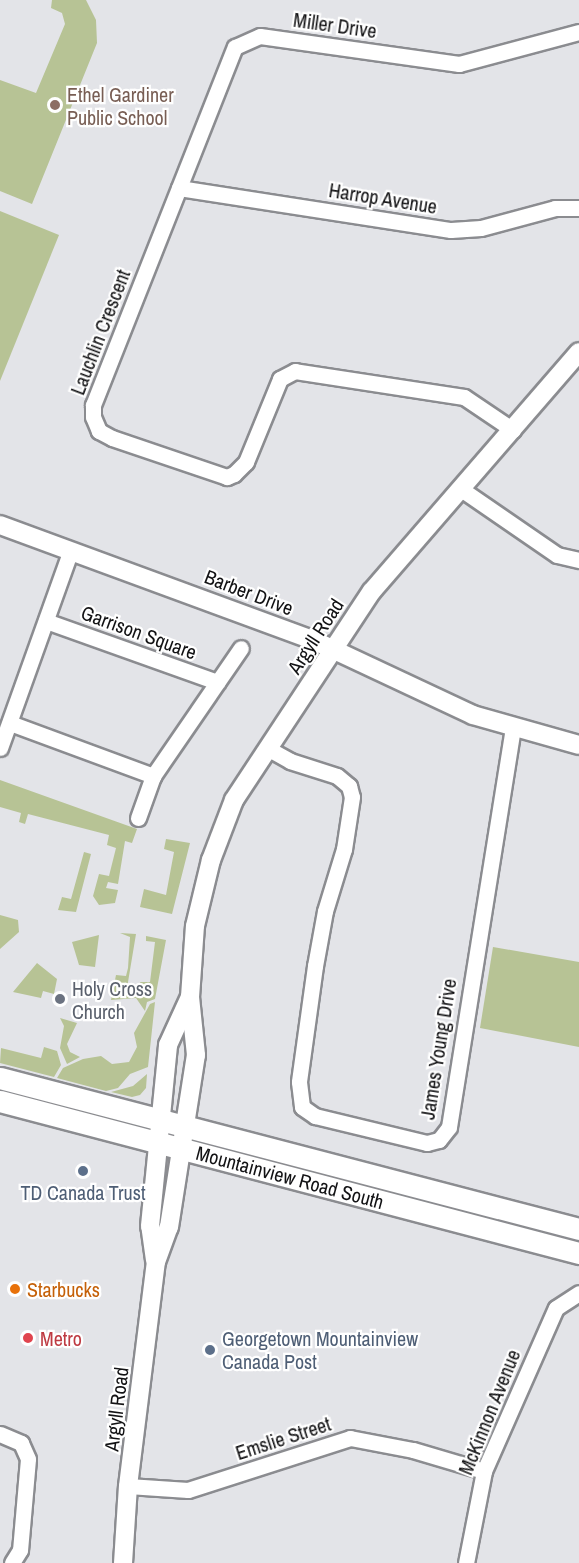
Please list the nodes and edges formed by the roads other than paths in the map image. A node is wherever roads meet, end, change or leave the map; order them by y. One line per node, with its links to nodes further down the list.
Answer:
1 (579, 32): 2 (street, Miller Drive)
2 (179, 188): 3 (street, Harrop Avenue); 5 (street, Lauchlin Crescent)
3 (579, 208)
4 (579, 352): 5 (street, Argyll Road)
5 (513, 430): 6 (street, Argyll Road)
6 (461, 489): 9 (street); 12 (street, Argyll Road)
7 (0, 525): 8 (street, Barber Drive)
8 (71, 550): 10 (street); 12 (street, Barber Drive)
9 (579, 560)
10 (46, 621): 13 (street, Garrison Square); 14 (street)
11 (241, 648): 13 (street)
12 (333, 650): 15 (street, Barber Drive); 18 (street, Argyll Road)
13 (217, 682): 19 (street)
14 (9, 723): 17 (street); 19 (street)
15 (513, 727): 16 (street, Barber Drive); 18 (street, James Young Drive)
16 (579, 745)
17 (0, 748)
18 (267, 748): 21 (street, Argyll Road)
19 (153, 776): 20 (street)
20 (138, 818)
21 (190, 997): 24 (street, Argyll Road); 25 (street, Argyll Road)
22 (0, 1077): 24 (main road, Mountainview Road South)
23 (0, 1101): 26 (main road, Mountainview Road South)
24 (162, 1119): 25 (main road, Mountainview Road South); 26 (street, Argyll Road)
25 (184, 1126): 27 (street, Argyll Road); 28 (main road, Mountainview Road South)
26 (160, 1142): 27 (main road, Mountainview Road South); 30 (street, Argyll Road)
27 (182, 1148): 29 (main road, Mountainview Road South); 30 (street, Argyll Road)
28 (579, 1229)
29 (579, 1253)
30 (156, 1262): 34 (street, Argyll Road)
31 (579, 1293): 33 (street, McKinnon Avenue)
32 (0, 1434): 35 (street)
33 (484, 1471): 34 (street, Emslie Street); 37 (street, McKinnon Avenue)
34 (128, 1486): 36 (street, Argyll Road)
35 (12, 1563)
36 (123, 1563)
37 (466, 1563)

